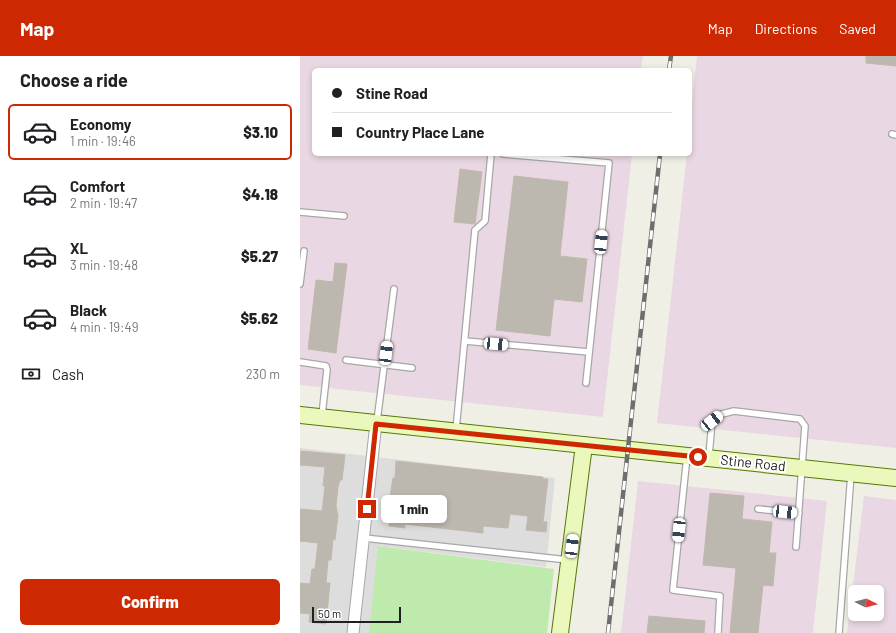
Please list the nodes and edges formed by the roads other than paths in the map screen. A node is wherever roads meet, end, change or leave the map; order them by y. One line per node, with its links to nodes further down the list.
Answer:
1 (491, 156): 8 (lane)
2 (526, 156): 9 (lane)
3 (300, 212): 4 (lane)
4 (344, 216)
5 (304, 251): 6 (lane)
6 (300, 284)
7 (394, 289): 12 (lane)
8 (465, 341): 9 (lane); 18 (lane)
9 (589, 352): 14 (lane)
10 (346, 360): 12 (lane)
11 (300, 362): 16 (lane)
12 (384, 365): 13 (lane); 17 (lane)
13 (412, 368)
14 (586, 383)
15 (300, 415): 16 (main road, Stine Road)
16 (322, 418): 17 (main road, Stine Road)
17 (376, 424): 18 (main road, Stine Road); 27 (street)
18 (456, 432): 19 (main road, Stine Road)
19 (584, 445): 20 (main road, Stine Road); 29 (main road)
20 (687, 456): 21 (main road, Stine Road); 32 (lane)
21 (708, 458): 22 (main road, Stine Road); 22 (lane)
22 (802, 468): 23 (main road, Stine Road); 26 (lane)
23 (850, 473): 24 (main road, Stine Road); 33 (lane)
24 (896, 478)
25 (758, 509): 26 (lane)
26 (798, 513): 28 (lane)
27 (364, 538): 29 (lane); 30 (street)
28 (796, 547)
29 (570, 560): 31 (main road)
30 (353, 633)
31 (560, 633)
32 (718, 633)
33 (839, 633)

